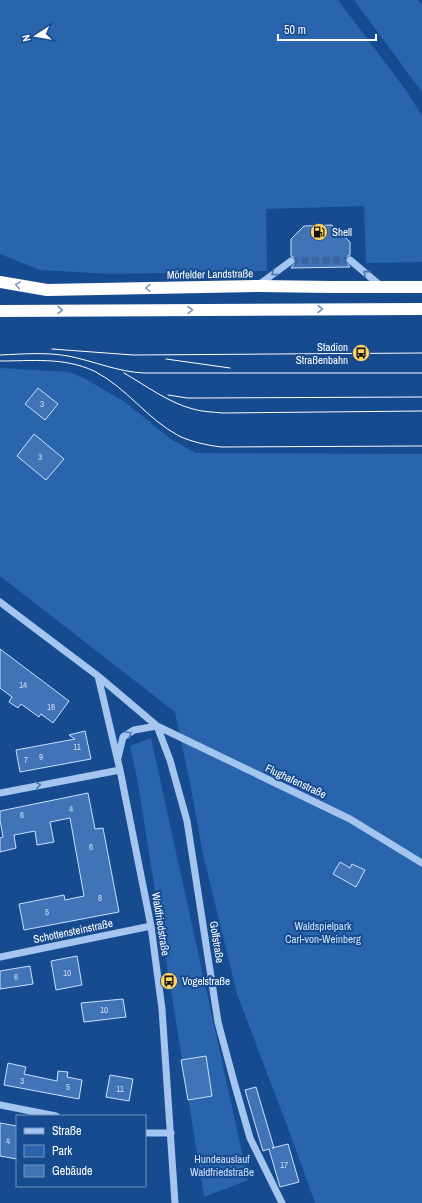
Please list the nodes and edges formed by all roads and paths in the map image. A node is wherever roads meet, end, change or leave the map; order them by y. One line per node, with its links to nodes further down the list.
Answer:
1 (350, 260): 5 (street, one-way to 1)
2 (291, 261): 4 (street, one-way to 4)
3 (0, 282): 4 (highway, Mörfelder Landstraße, one-way to 3)
4 (257, 286): 5 (highway, Mörfelder Landstraße)
5 (383, 287): 6 (highway, Mörfelder Landstraße)
6 (422, 287)
7 (422, 309): 8 (highway, one-way to 7)
8 (0, 311)
9 (0, 602): 10 (street, Flughafenstraße)
10 (98, 676): 11 (street, Flughafenstraße); 12 (street, Waldfriedstraße)
11 (157, 726): 12 (street, one-way to 11); 15 (street, Flughafenstraße); 23 (street, Golfstraße)
12 (118, 760): 13 (street, Waldfriedstraße)
13 (120, 770): 14 (street, one-way to 13); 16 (street, Waldfriedstraße)
14 (0, 793)
15 (422, 863)
16 (151, 926): 17 (street, Schottensteinstraße); 21 (street, Waldfriedstraße)
17 (0, 957)
18 (0, 1105): 19 (street)
19 (51, 1115)
20 (146, 1133): 21 (street)
21 (170, 1133): 22 (street, Waldfriedstraße)
22 (175, 1203)
23 (282, 1203)

